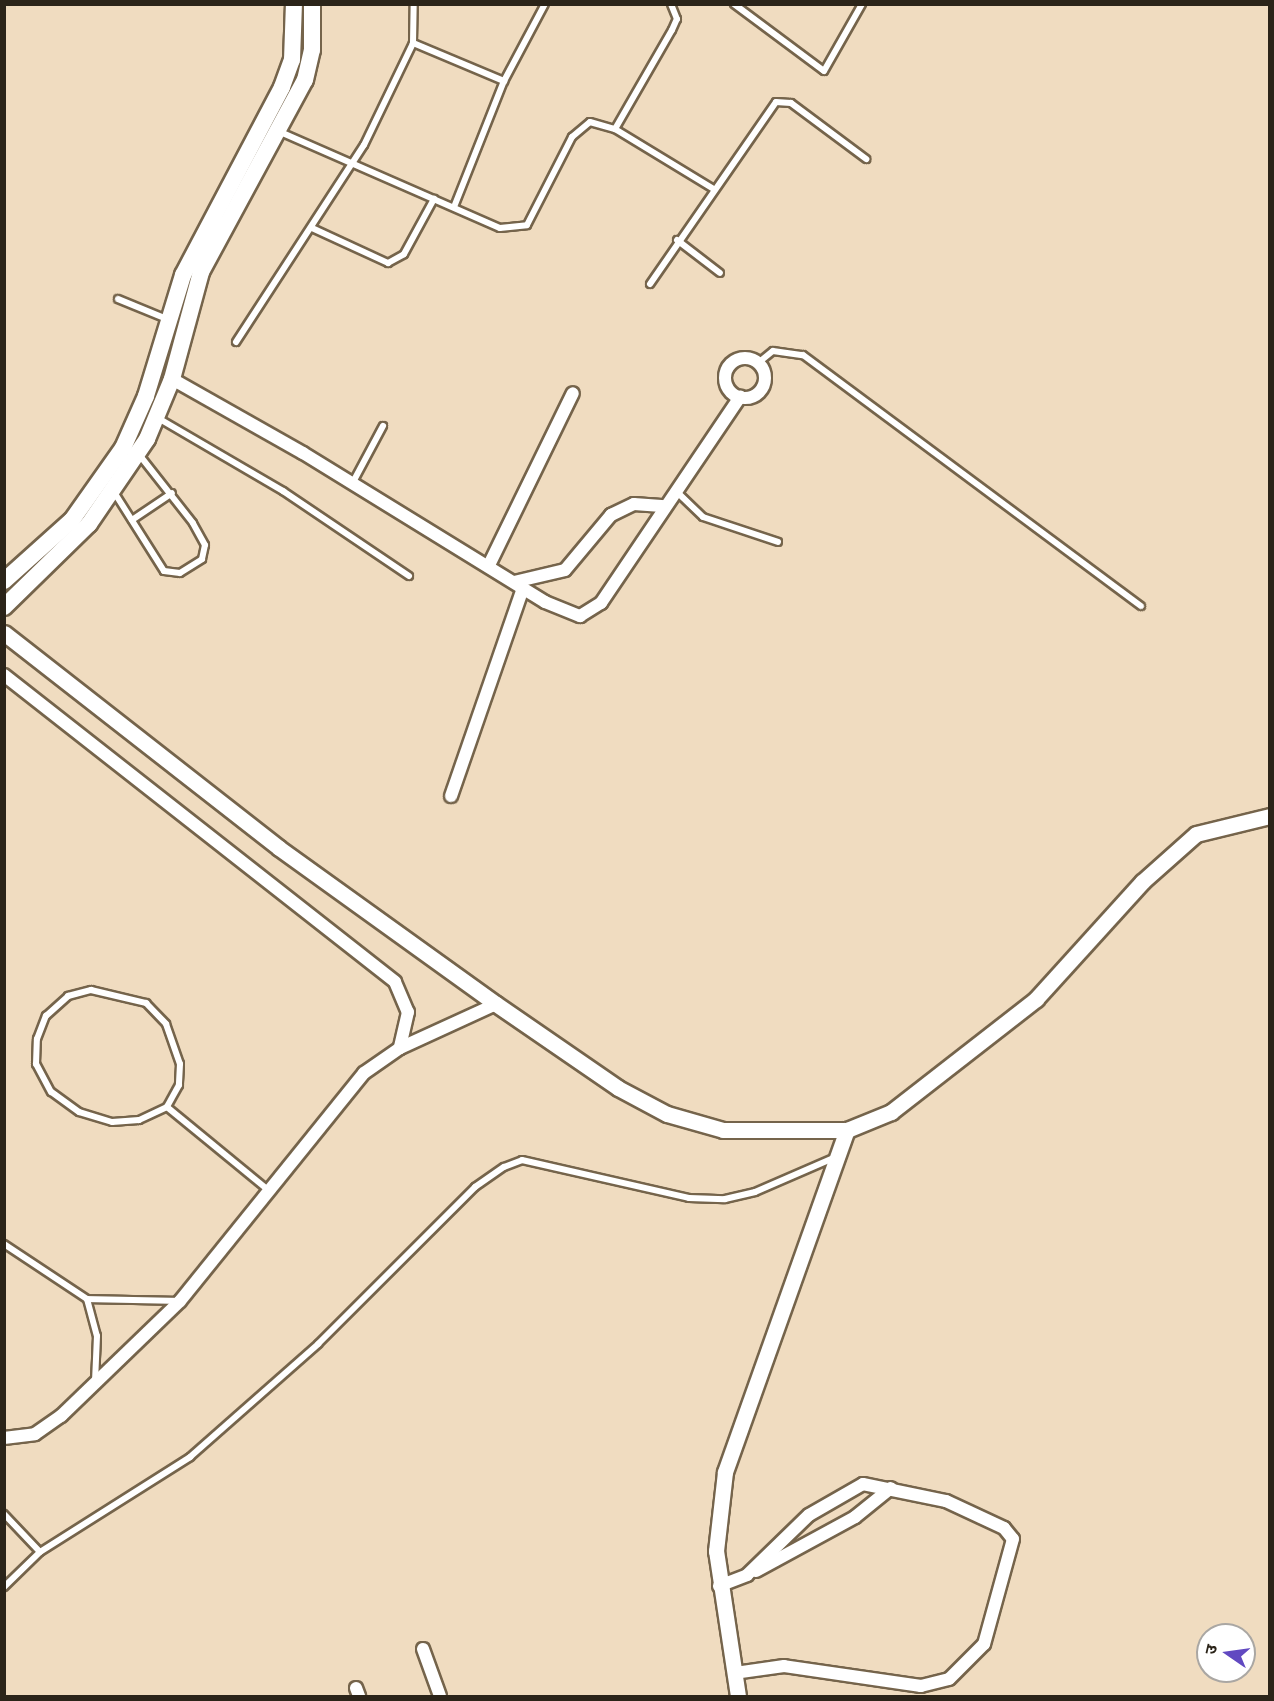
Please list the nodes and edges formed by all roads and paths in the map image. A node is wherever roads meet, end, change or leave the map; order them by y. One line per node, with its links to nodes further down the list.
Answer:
1 (294, 4): 10 (main road)
2 (312, 4): 12 (main road)
3 (414, 4): 8 (lane)
4 (545, 4): 9 (lane)
5 (671, 4): 11 (lane)
6 (734, 4): 7 (lane)
7 (862, 4)
8 (413, 43): 9 (lane); 14 (lane)
9 (504, 81): 17 (lane)
10 (261, 123): 12 (lane); 23 (main road)
11 (615, 129): 15 (lane); 17 (lane)
12 (279, 131): 14 (lane); 26 (main road)
13 (866, 159): 15 (lane)
14 (354, 164): 16 (lane); 18 (lane)
15 (711, 189): 19 (lane)
16 (434, 199): 17 (lane); 18 (lane)
17 (454, 207)
18 (312, 228): 24 (lane)
19 (677, 240): 20 (lane); 21 (lane)
20 (720, 273)
21 (650, 284)
22 (118, 299): 23 (lane)
23 (168, 319): 32 (main road)
24 (236, 342)
25 (758, 363): 28 (street); 28 (street); 44 (lane)
26 (172, 380): 29 (main road); 33 (street)
27 (573, 393): 40 (street)
28 (740, 398): 35 (street)
29 (157, 417): 31 (main road); 41 (lane)
30 (383, 426): 33 (lane)
31 (138, 453): 32 (main road); 36 (lane)
32 (121, 467): 34 (main road); 42 (main road)
33 (352, 484): 40 (street)
34 (113, 491): 38 (lane); 45 (main road)
35 (676, 491): 37 (street); 39 (lane)
36 (172, 493): 38 (lane); 38 (lane)
37 (665, 506): 43 (street); 43 (street)
38 (132, 520)
39 (778, 542)
40 (489, 566): 43 (street)
41 (409, 576)
42 (4, 581)
43 (519, 585): 48 (street)
44 (1141, 606)
45 (4, 607)
46 (4, 633): 50 (street)
47 (4, 675): 51 (street)
48 (452, 796)
49 (1269, 816): 53 (street)
50 (496, 1004): 51 (street); 53 (street)
51 (400, 1048): 55 (street)
52 (167, 1107): 52 (lane); 55 (lane)
53 (847, 1130): 54 (street)
54 (839, 1155): 63 (lane); 65 (street)
55 (268, 1190): 58 (street)
56 (4, 1244): 57 (lane)
57 (87, 1299): 58 (lane); 59 (lane)
58 (180, 1301): 59 (street)
59 (95, 1383): 60 (street)
60 (4, 1438)
61 (891, 1488): 64 (street); 64 (street); 68 (street)
62 (4, 1514): 63 (lane)
63 (40, 1552): 66 (lane)
64 (747, 1575): 65 (street)
65 (719, 1586): 68 (street)
66 (4, 1587)
67 (423, 1649): 69 (street)
68 (735, 1673): 70 (street)
69 (440, 1696)
70 (738, 1696)

